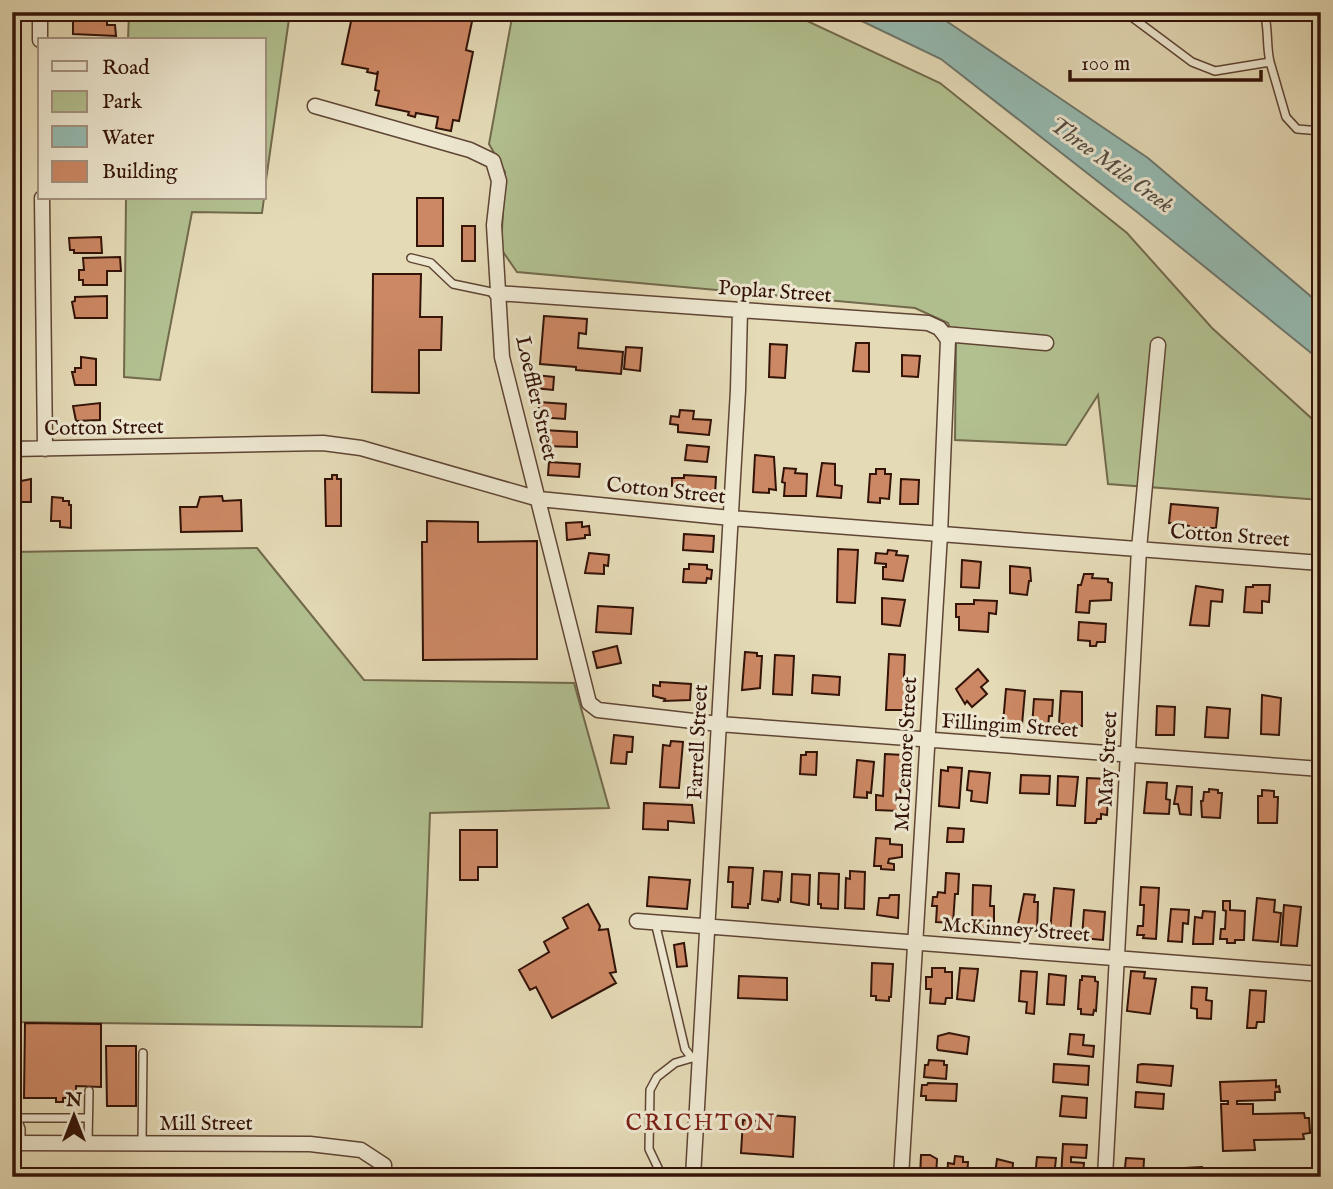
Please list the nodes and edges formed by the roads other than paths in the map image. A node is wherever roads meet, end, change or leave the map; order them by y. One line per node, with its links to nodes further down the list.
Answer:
1 (40, 12): 4 (street)
2 (1125, 12): 5 (lane)
3 (1264, 12): 5 (lane)
4 (40, 38)
5 (1270, 62): 7 (lane)
6 (315, 106): 10 (street, Loeffler Street)
7 (1321, 131)
8 (42, 200): 16 (street)
9 (411, 258): 10 (lane)
10 (496, 293): 11 (street, Poplar Street); 17 (street, Loeffler Street)
11 (740, 310): 12 (street, Poplar Street); 18 (street, Farrell Street)
12 (944, 334): 13 (street, Poplar Street); 19 (street, McLemore Street)
13 (1046, 343)
14 (1158, 345): 20 (street, May Street)
15 (12, 449): 16 (street, Cotton Street)
16 (44, 449): 17 (street, Cotton Street)
17 (539, 499): 18 (street, Cotton Street); 22 (street, Loeffler Street)
18 (731, 518): 19 (street, Cotton Street); 23 (street, Farrell Street)
19 (940, 534): 20 (street, Cotton Street); 24 (street, McLemore Street)
20 (1139, 549): 21 (street, Cotton Street); 25 (street, May Street)
21 (1321, 563)
22 (575, 646): 23 (street, Fillingim Street)
23 (719, 724): 24 (street, Fillingim Street); 29 (street, Farrell Street)
24 (927, 740): 25 (street, Fillingim Street); 30 (street, McLemore Street)
25 (1128, 755): 26 (street, Fillingim Street); 31 (street, May Street)
26 (1321, 769)
27 (637, 921): 28 (street, McKinney Street)
28 (655, 922): 29 (street, McKinney Street); 34 (lane)
29 (707, 926): 30 (street, McKinney Street); 34 (street, Farrell Street)
30 (915, 942): 31 (street, McKinney Street); 45 (street, McLemore Street)
31 (1117, 958): 32 (street, McKinney Street); 46 (street, May Street)
32 (1321, 974)
33 (143, 1053): 41 (lane)
34 (695, 1058): 43 (lane); 44 (street, Farrell Street)
35 (89, 1091): 38 (lane)
36 (12, 1104): 37 (lane)
37 (17, 1118): 38 (lane); 39 (lane)
38 (88, 1118): 40 (lane)
39 (17, 1143): 40 (street, Mill Street)
40 (88, 1143): 41 (street, Mill Street)
41 (142, 1144): 42 (street, Mill Street)
42 (384, 1177)
43 (671, 1177)
44 (693, 1177)
45 (901, 1177)
46 (1105, 1177)

